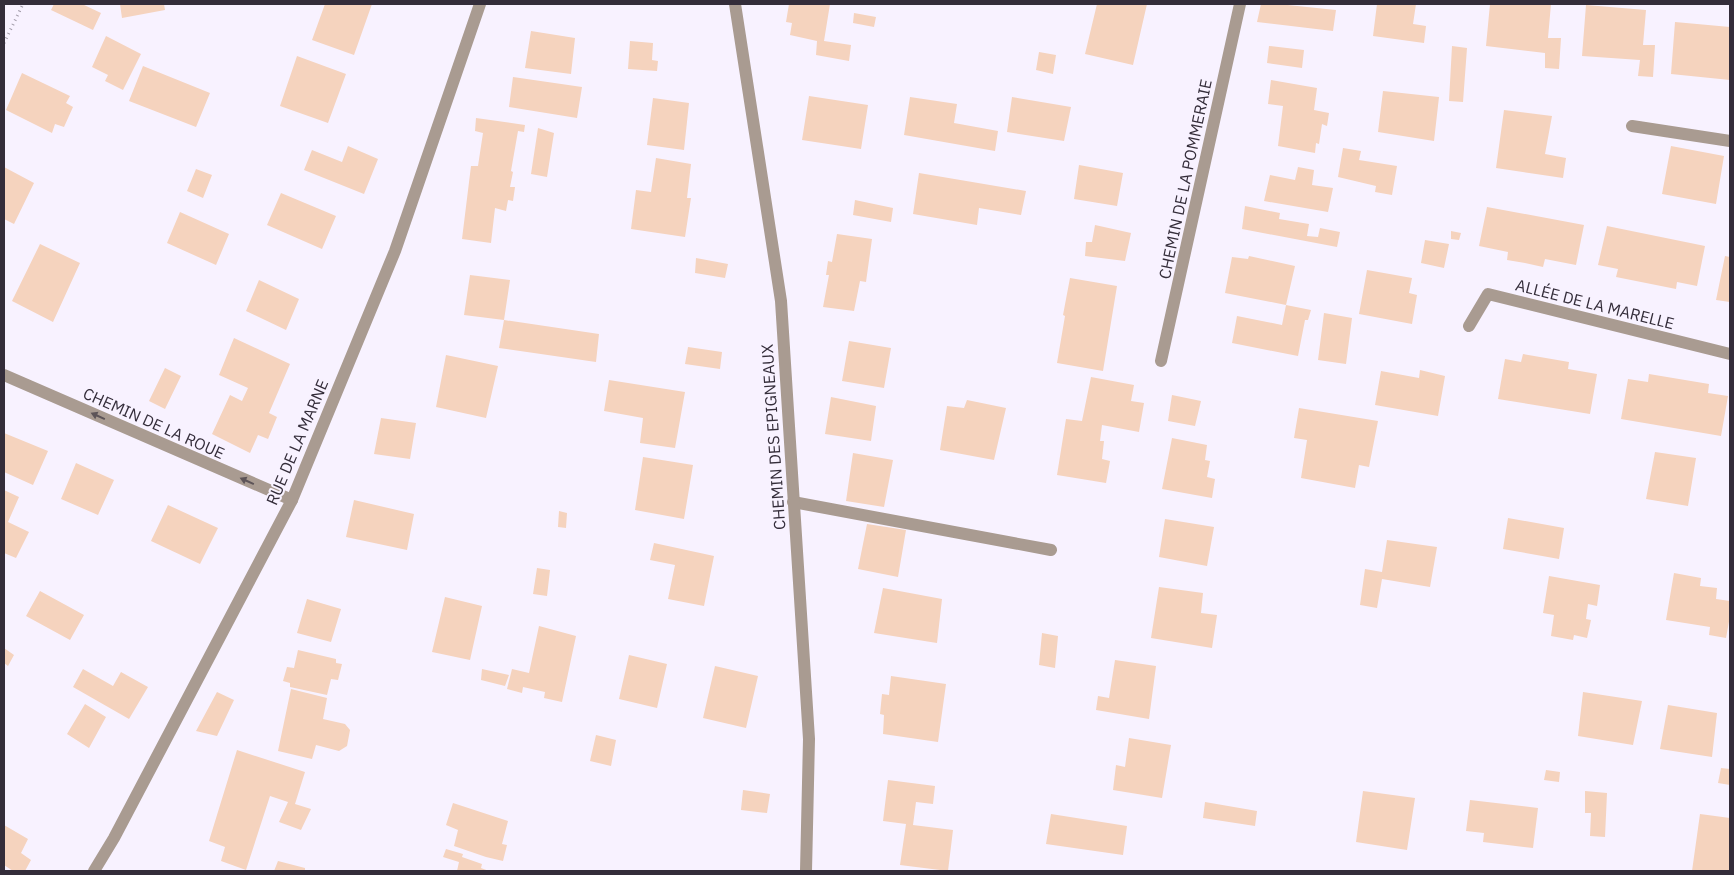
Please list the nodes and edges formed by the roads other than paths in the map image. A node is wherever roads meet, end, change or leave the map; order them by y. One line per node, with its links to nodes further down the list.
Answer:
1 (480, 4): 10 (street, RUE DE LA MARNE)
2 (735, 4): 11 (street, CHEMIN DES EPIGNEAUX)
3 (1240, 4): 8 (street, CHEMIN DE LA POMMERAIE)
4 (1632, 126): 5 (street)
5 (1730, 141)
6 (1469, 326): 7 (street, ALLÉE DE LA MARELLE)
7 (1730, 354)
8 (1161, 361)
9 (4, 375): 10 (street, CHEMIN DE LA ROUE, one-way to 9)
10 (292, 500): 13 (street, RUE DE LA MARNE)
11 (794, 502): 12 (street); 14 (street, CHEMIN DES EPIGNEAUX)
12 (1051, 550)
13 (94, 871)
14 (806, 871)

